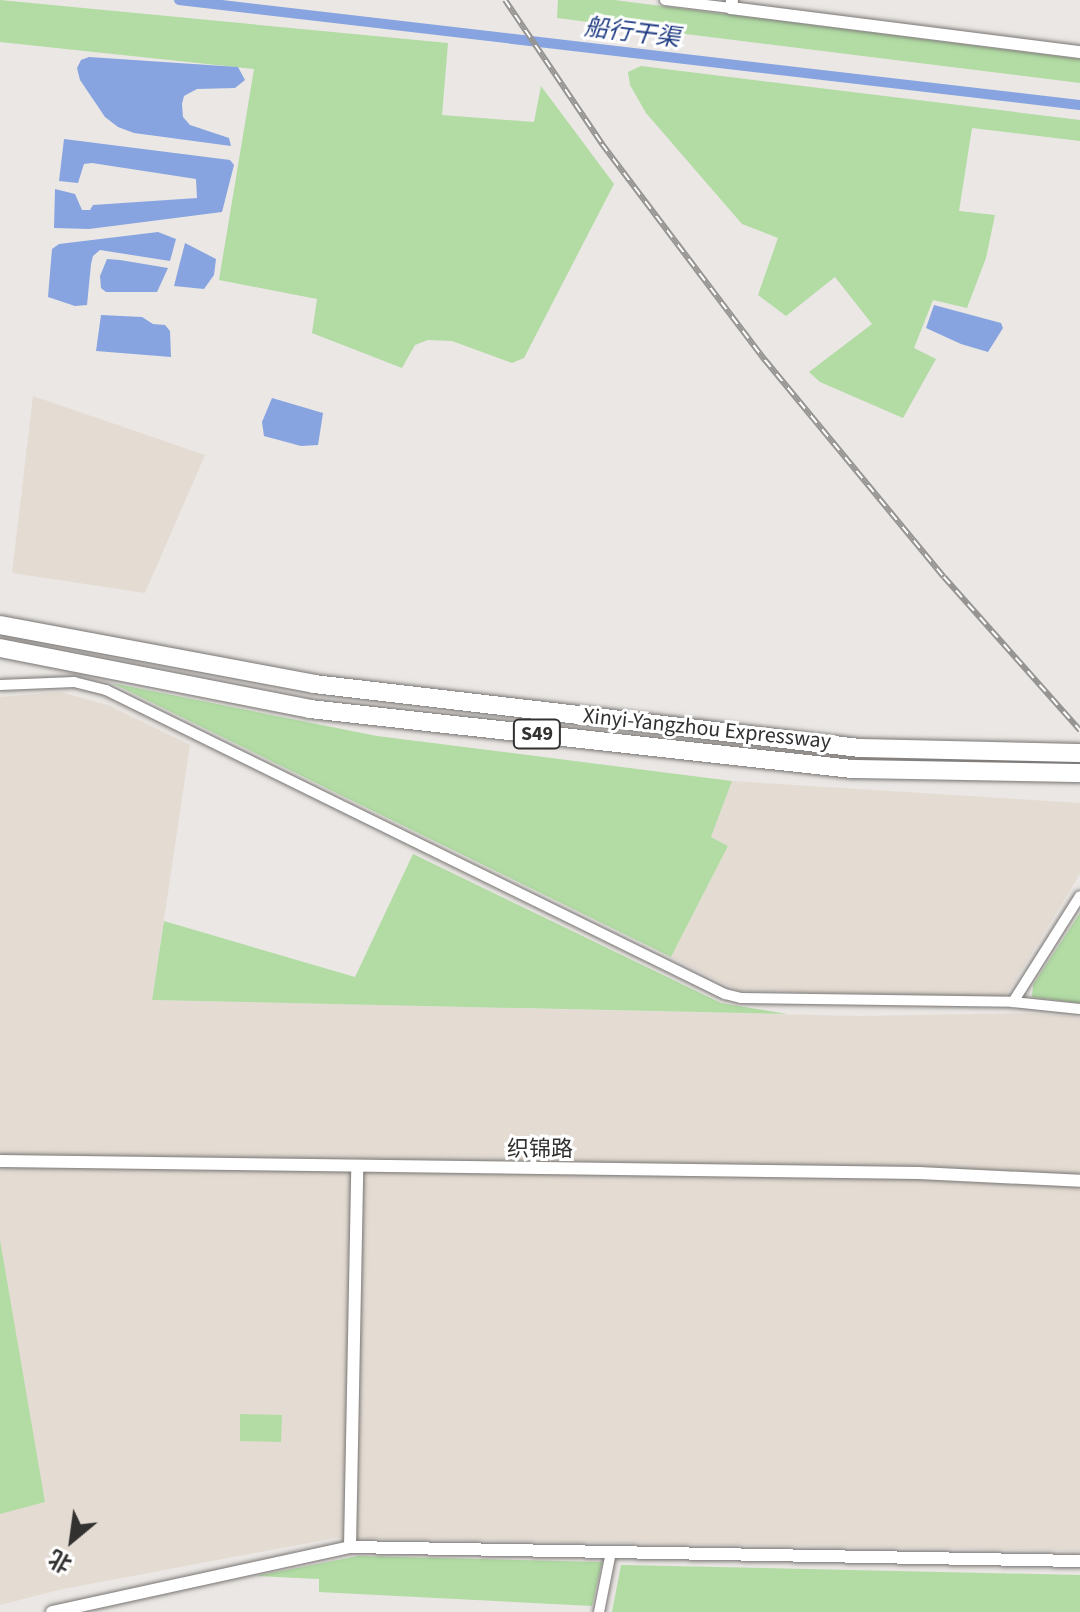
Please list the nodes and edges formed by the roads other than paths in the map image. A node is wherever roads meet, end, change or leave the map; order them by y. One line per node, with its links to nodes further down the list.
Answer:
1 (665, 0): 2 (street)
2 (732, 4): 3 (street)
3 (1080, 52)
4 (0, 625): 7 (highway, Xinyi-Yangzhou Expressway / S49)
5 (0, 648): 8 (highway, Xinyi-Yangzhou Expressway / S49)
6 (0, 685): 10 (street)
7 (1080, 753)
8 (1080, 773)
9 (1080, 896): 10 (street)
10 (1013, 1002): 11 (street)
11 (1080, 1009)
12 (0, 1161): 13 (street, 织锦路)
13 (357, 1168): 14 (street, 织锦路); 15 (street)
14 (1080, 1181)
15 (350, 1547): 16 (street); 18 (street)
16 (611, 1552): 17 (street); 19 (street)
17 (1080, 1561)
18 (52, 1612)
19 (599, 1612)

